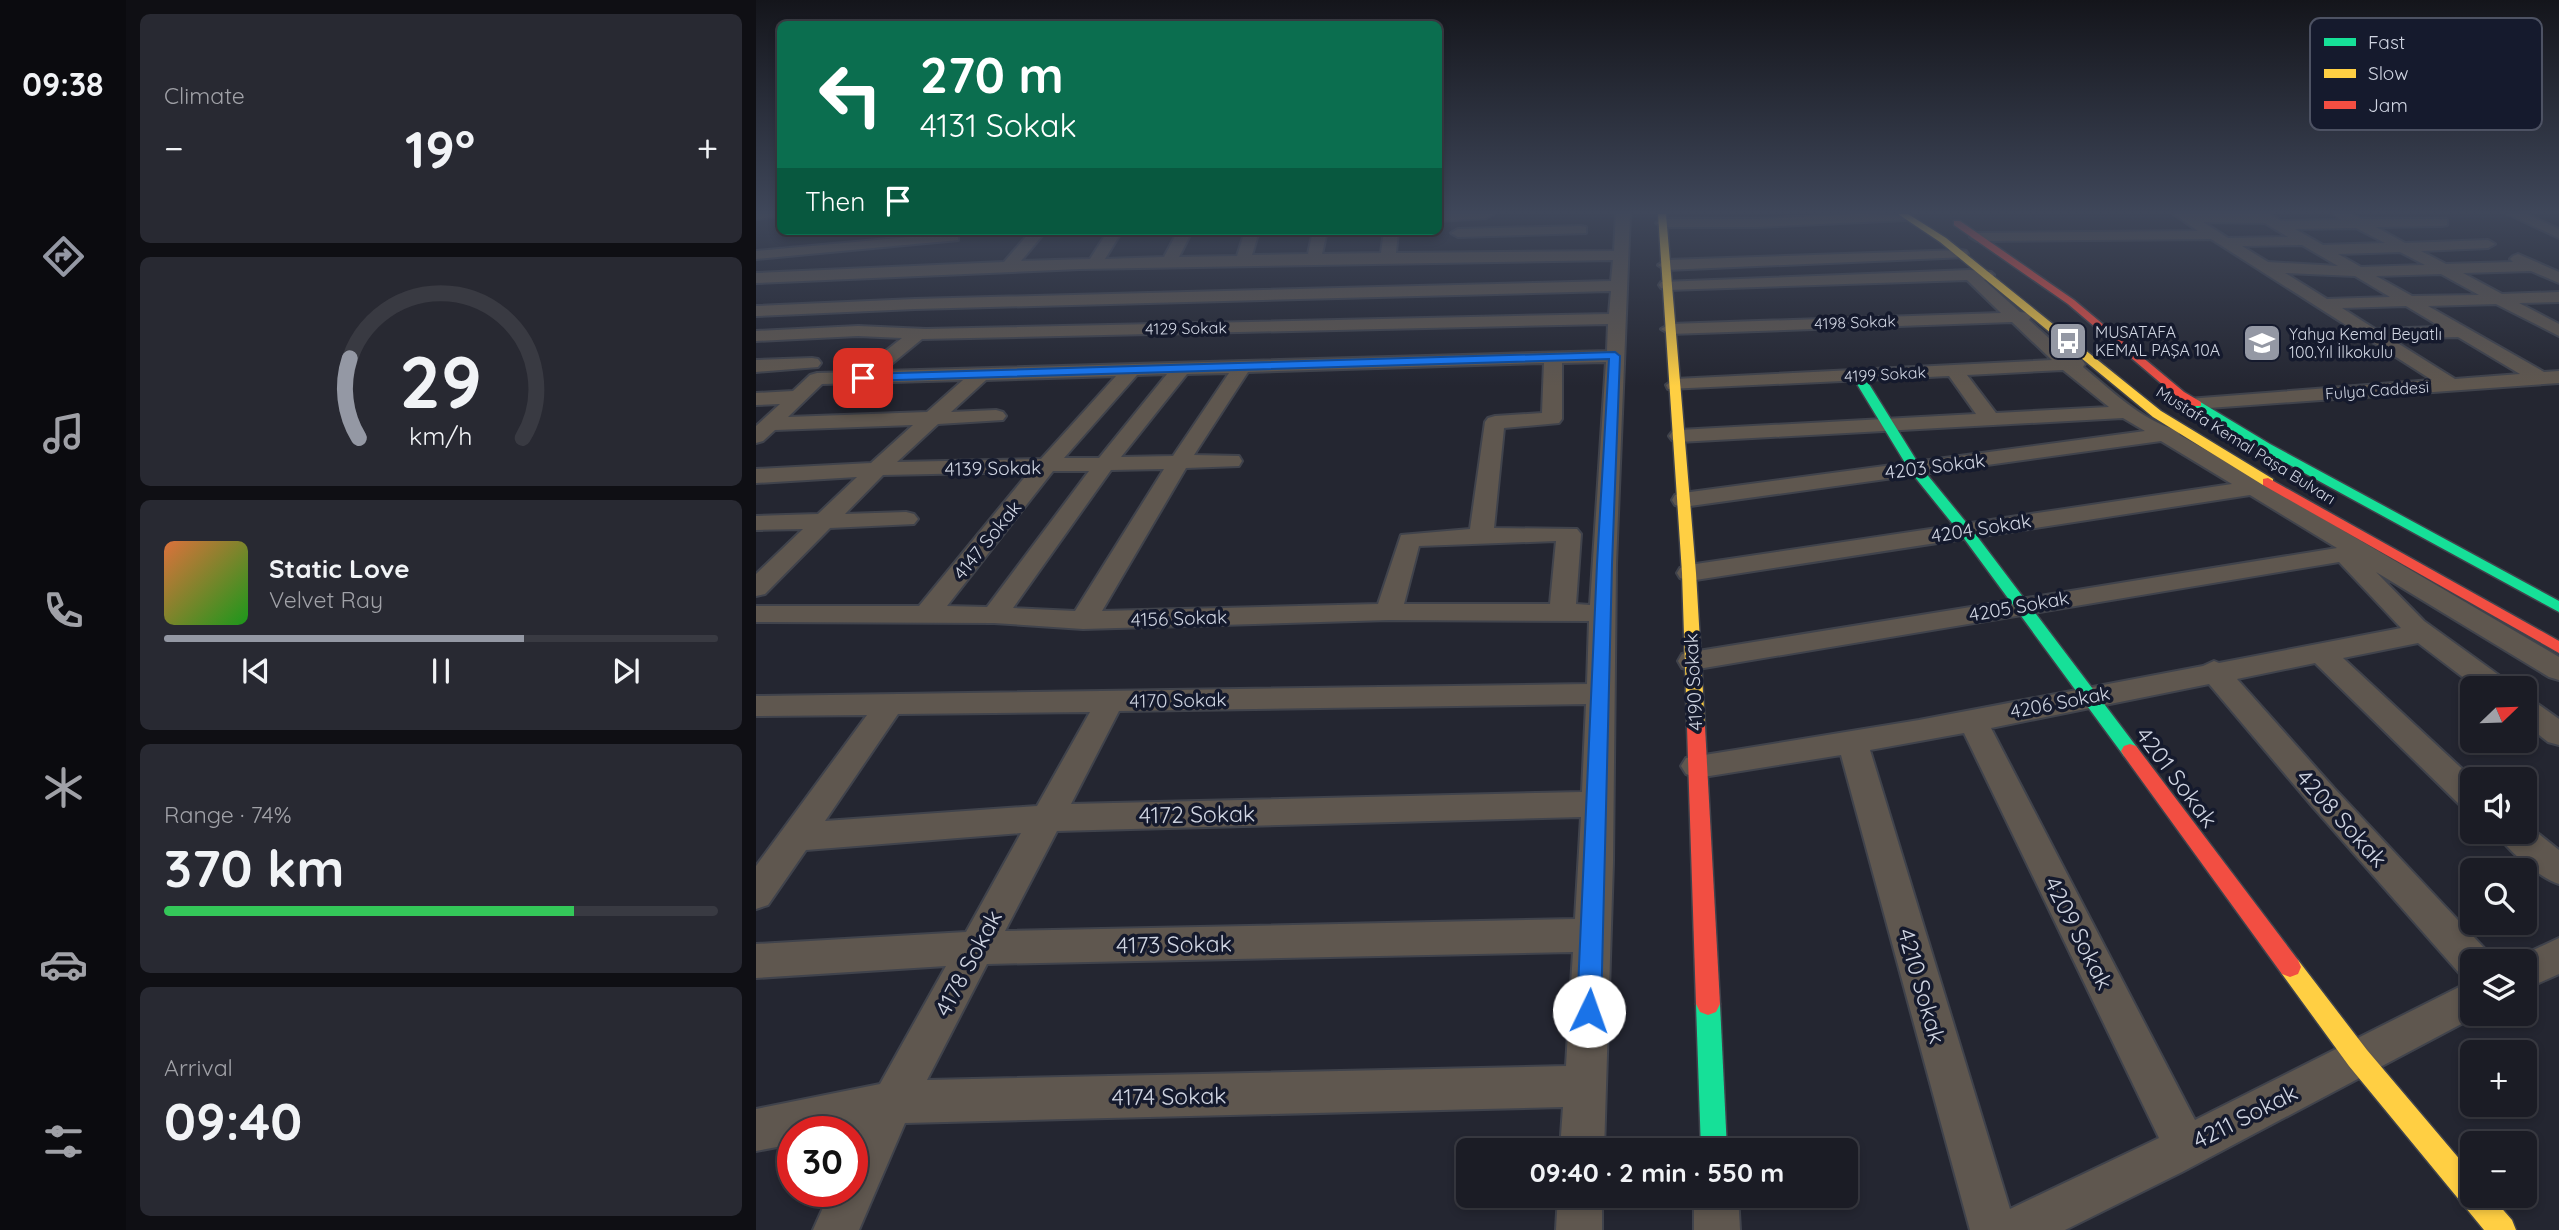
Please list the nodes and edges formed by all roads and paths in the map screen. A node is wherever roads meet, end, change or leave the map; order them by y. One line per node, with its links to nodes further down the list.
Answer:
1 (873, 271): 13 (street)
2 (929, 271): 19 (street)
3 (1620, 271): 15 (street)
4 (1666, 271): 14 (street, 4190 Sokak)
5 (1975, 271): 12 (street, Mustafa Kemal Paşa Bulvarı)
6 (2027, 271): 52 (street, Mustafa Kemal Paşa Bulvarı)
7 (2272, 271): 20 (street)
8 (2347, 271): 11 (street)
9 (2411, 271): 11 (street)
10 (2447, 271): 17 (street)
11 (2358, 272): 18 (street)
12 (1978, 275): 14 (street); 22 (street); 23 (street, Mustafa Kemal Paşa Bulvarı)
13 (756, 278)
14 (1667, 285): 26 (street, 4190 Sokak)
15 (1619, 286): 19 (street); 24 (street)
16 (2559, 297): 17 (street)
17 (2499, 299): 18 (street); 28 (street)
18 (2409, 302): 20 (street); 29 (street)
19 (894, 304): 21 (street); 27 (street)
20 (2325, 304): 31 (street)
21 (756, 311)
22 (2015, 317): 23 (street, 4198 Sokak); 26 (street, 4198 Sokak); 37 (street)
23 (2039, 317): 36 (street, Mustafa Kemal Paşa Bulvarı)
24 (1617, 318): 25 (street, 4129 Sokak); 33 (street)
25 (1351, 324): 30 (street, 4129 Sokak); 35 (street)
26 (1671, 329): 48 (street, 4190 Sokak)
27 (862, 331): 30 (street, 4129 Sokak); 32 (street, 4129 Sokak)
28 (2559, 331)
29 (2461, 332): 31 (street); 47 (street)
30 (918, 334): 46 (street)
31 (2372, 334): 49 (street)
32 (760, 338)
33 (1615, 356): 34 (street); 82 (street)
34 (1553, 357): 35 (street); 74 (street)
35 (1335, 363): 39 (street)
36 (2095, 363): 37 (street, 4199 Sokak); 59 (street, Mustafa Kemal Paşa Bulvarı)
37 (2067, 365): 42 (street, 4199 Sokak); 53 (street)
38 (756, 366): 43 (street)
39 (1244, 366): 40 (street); 61 (street)
40 (1182, 368): 41 (street); 63 (street)
41 (1132, 370): 44 (street); 64 (street, 4147 Sokak)
42 (1954, 370): 45 (street, 4199 Sokak); 56 (street)
43 (815, 371): 46 (street); 50 (street)
44 (981, 374): 46 (street); 55 (street)
45 (1858, 376): 48 (street, 4199 Sokak); 57 (street, 4201 Sokak)
46 (863, 378)
47 (2550, 378): 49 (street, Fulya Caddesi)
48 (1675, 385): 60 (street, 4190 Sokak)
49 (2452, 385): 52 (street, Fulya Caddesi)
50 (799, 397): 51 (street); 58 (street)
51 (756, 399)
52 (2195, 403): 79 (street, Mustafa Kemal Paşa Bulvarı)
53 (2127, 412): 56 (street); 59 (street)
54 (996, 416): 55 (street)
55 (934, 418): 58 (street); 66 (street)
56 (1990, 419): 57 (street)
57 (1888, 424): 60 (street); 65 (street, 4201 Sokak)
58 (763, 431)
59 (2175, 433): 65 (street, 4203 Sokak); 68 (street)
60 (1679, 436): 69 (street, 4190 Sokak)
61 (1180, 461): 62 (street, 4139 Sokak); 63 (street, 4139 Sokak); 86 (street)
62 (1231, 461)
63 (1104, 465): 64 (street, 4139 Sokak); 84 (street)
64 (1045, 467): 66 (street, 4139 Sokak); 85 (street, 4147 Sokak)
65 (1915, 468): 69 (street, 4203 Sokak); 73 (street, 4201 Sokak)
66 (877, 469): 67 (street, 4139 Sokak); 71 (street)
67 (756, 476)
68 (2262, 486): 73 (street, 4204 Sokak); 75 (street)
69 (1684, 500): 76 (street, 4190 Sokak)
70 (906, 519): 71 (street)
71 (824, 521): 72 (street); 77 (street)
72 (756, 523)
73 (1965, 530): 76 (street, 4204 Sokak); 78 (street, 4201 Sokak)
74 (1481, 535): 80 (street); 81 (street)
75 (2357, 548): 78 (street, 4205 Sokak); 87 (street); 88 (street); 91 (street)
76 (1689, 573): 90 (street, 4190 Sokak)
77 (756, 588)
78 (2022, 606): 90 (street, 4205 Sokak); 95 (street, 4201 Sokak)
79 (2559, 607)
80 (1389, 612): 81 (street, 4156 Sokak); 86 (street, 4156 Sokak)
81 (1562, 613): 82 (street, 4156 Sokak)
82 (1603, 613): 94 (street)
83 (756, 614): 85 (street, 4156 Sokak)
84 (994, 615): 85 (street, 4156 Sokak); 86 (street, 4156 Sokak)
85 (926, 616)
86 (1083, 620)
87 (2422, 633): 89 (street, 4206 Sokak); 93 (street)
88 (2559, 648)
89 (2319, 651): 92 (street, 4206 Sokak); 104 (street)
90 (1692, 661): 103 (street, 4190 Sokak)
91 (2559, 670)
92 (2214, 671): 95 (street, 4206 Sokak); 113 (street, 4208 Sokak)
93 (2481, 676)
94 (1600, 694): 96 (street, 4170 Sokak); 105 (street)
95 (2089, 696): 100 (street, 4206 Sokak); 118 (street, 4201 Sokak)
96 (1110, 701): 97 (street, 4170 Sokak); 106 (street, 4178 Sokak)
97 (890, 704): 98 (street, 4170 Sokak); 107 (street)
98 (756, 706)
99 (2538, 719): 101 (street)
100 (1972, 720): 102 (street, 4206 Sokak); 124 (street, 4209 Sokak)
101 (2559, 734)
102 (1852, 741): 103 (street, 4206 Sokak); 130 (street, 4210 Sokak)
103 (1697, 766): 123 (street, 4190 Sokak)
104 (2460, 786)
105 (1598, 804): 106 (street, 4172 Sokak); 111 (street)
106 (1046, 818): 107 (street, 4172 Sokak); 112 (street, 4178 Sokak)
107 (796, 836): 110 (street)
108 (2528, 844): 109 (street)
109 (2559, 870)
110 (756, 894)
111 (1593, 935): 112 (street, 4173 Sokak); 119 (street)
112 (976, 948): 115 (street, 4173 Sokak); 120 (street, 4178 Sokak)
113 (2461, 949)
114 (2559, 955): 116 (street)
115 (756, 961)
116 (2537, 966)
117 (2460, 1006): 118 (street, 4211 Sokak)
118 (2358, 1058): 124 (street, 4211 Sokak); 132 (street, 4201 Sokak)
119 (1585, 1086): 120 (street, 4174 Sokak); 122 (street)
120 (893, 1102): 121 (street, 4174 Sokak); 127 (street, 4178 Sokak)
121 (756, 1130)
122 (1583, 1138)
123 (1713, 1138)
124 (2186, 1147): 131 (street, 4211 Sokak)
125 (1580, 1208): 128 (street)
126 (1716, 1208): 129 (street)
127 (836, 1230)
128 (1579, 1230)
129 (1717, 1230)
130 (1993, 1230)
131 (2016, 1230)
132 (2502, 1230)

